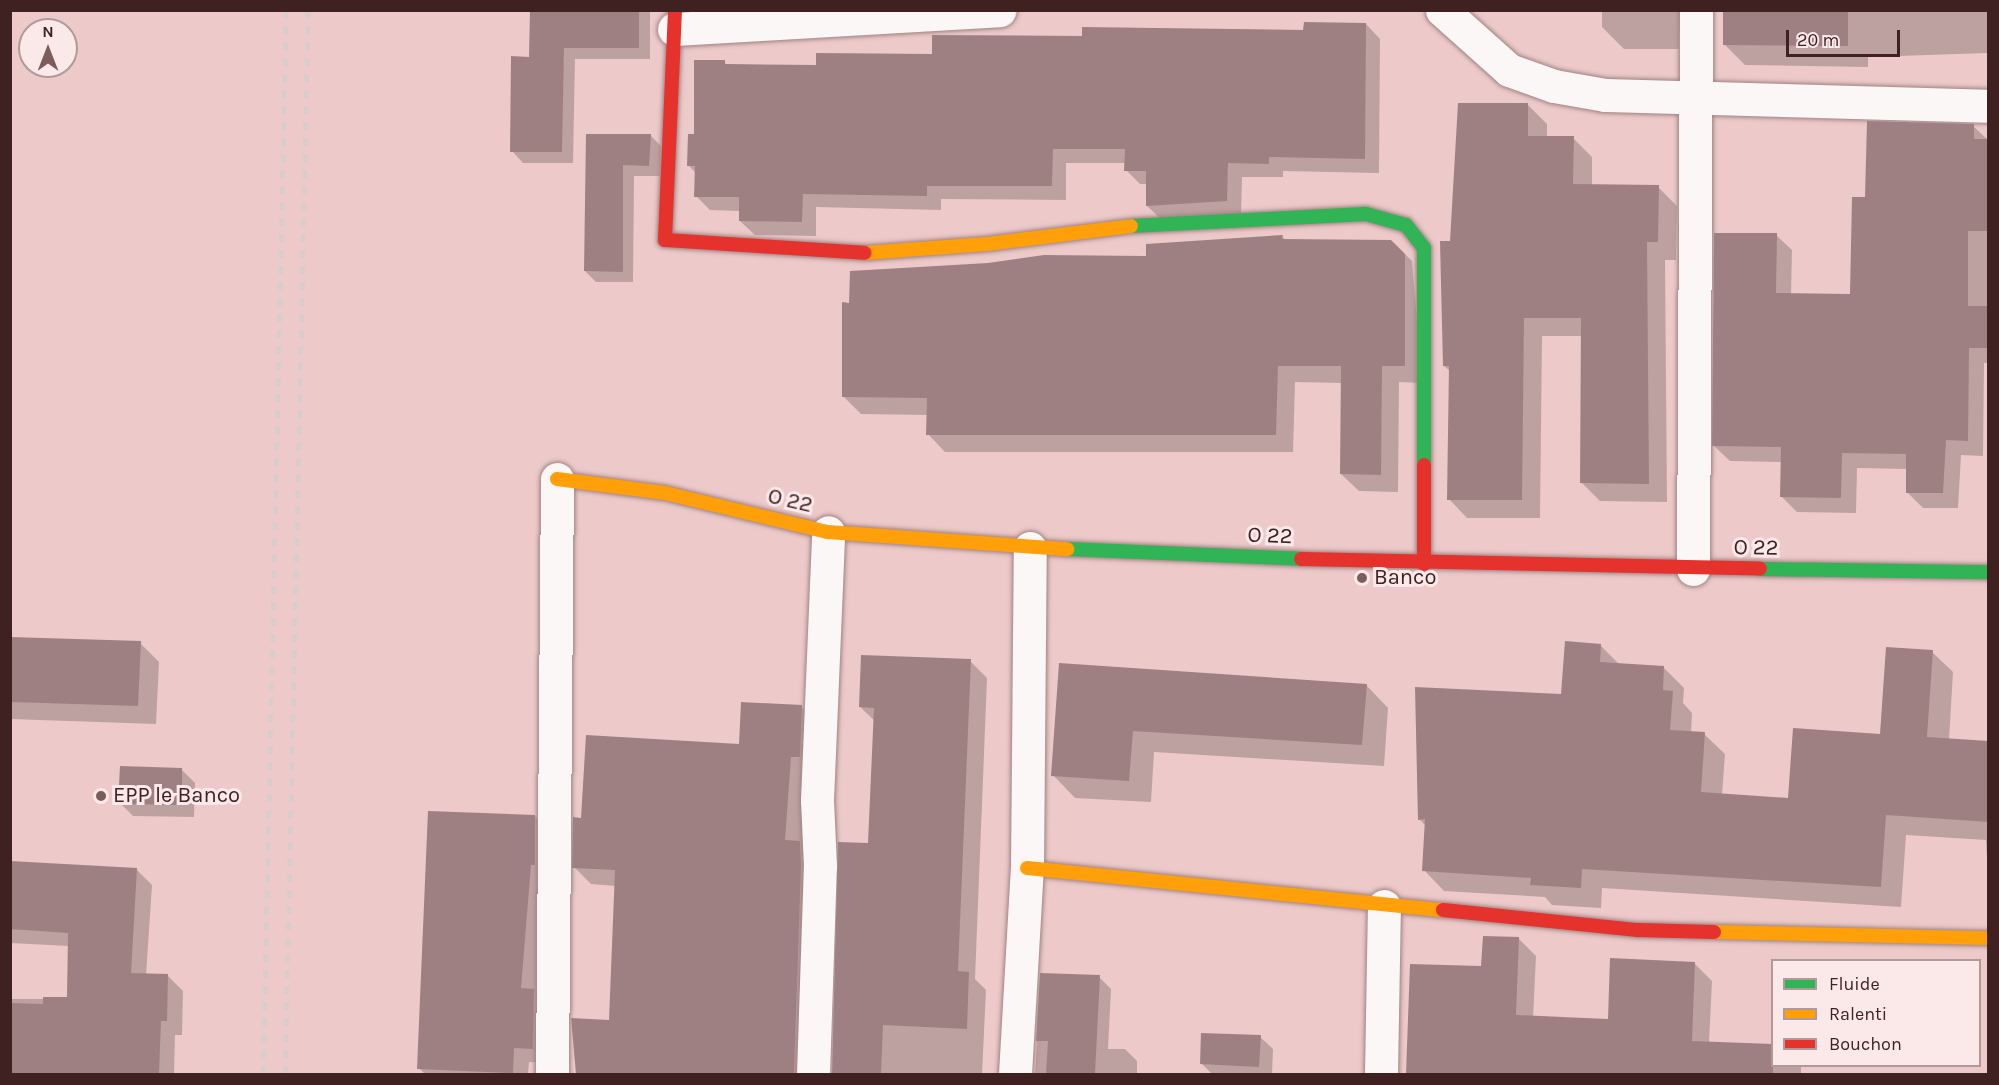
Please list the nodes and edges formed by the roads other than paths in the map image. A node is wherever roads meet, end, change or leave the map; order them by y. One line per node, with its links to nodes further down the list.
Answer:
1 (999, 10): 4 (street)
2 (1442, 10): 6 (street)
3 (1696, 10): 6 (street)
4 (897, 13): 5 (street)
5 (674, 20): 11 (street)
6 (1695, 96): 7 (street); 12 (street)
7 (1989, 106)
8 (556, 479): 9 (street, O 22); 17 (street)
9 (828, 532): 10 (street, O 22); 18 (street)
10 (1030, 548): 11 (street, O 22); 14 (street)
11 (1424, 564): 12 (street, O 22)
12 (1693, 569): 13 (street, O 22)
13 (1989, 572)
14 (1027, 868): 15 (street); 19 (street)
15 (1384, 906): 16 (street); 20 (street)
16 (1989, 938)
17 (552, 1074)
18 (813, 1074)
19 (1015, 1074)
20 (1382, 1074)

